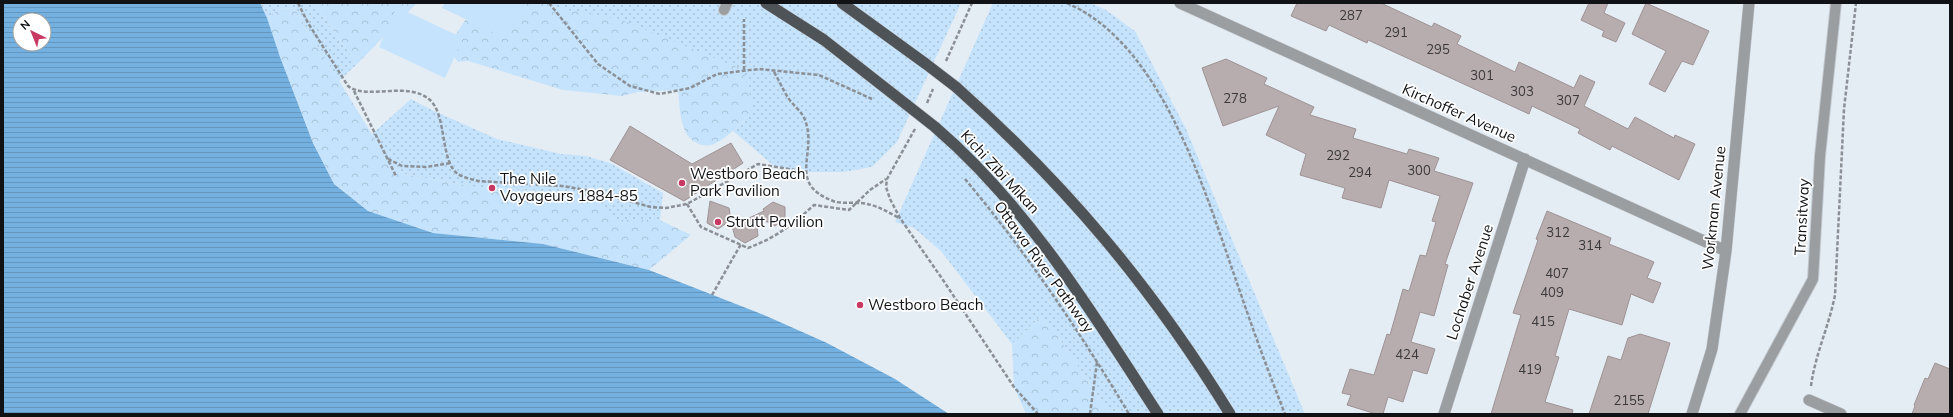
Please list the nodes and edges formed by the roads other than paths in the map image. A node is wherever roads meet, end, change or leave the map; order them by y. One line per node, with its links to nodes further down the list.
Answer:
1 (766, 3): 9 (highway, Kichi Zībī Mīkan, bridge)
2 (842, 3): 10 (highway, Kichi Zībī Mīkan, bridge)
3 (1180, 3): 6 (street, Kirchoffer Avenue)
4 (1836, 3): 13 (lane, Transitway)
5 (1746, 4): 7 (street, Workman Avenue)
6 (1525, 159): 7 (street, Kirchoffer Avenue); 11 (street, Lochaber Avenue)
7 (1726, 251): 12 (street, Workman Avenue)
8 (1809, 400): 14 (street)
9 (1158, 414)
10 (1230, 414)
11 (1444, 414)
12 (1692, 414)
13 (1740, 414)
14 (1841, 414)

